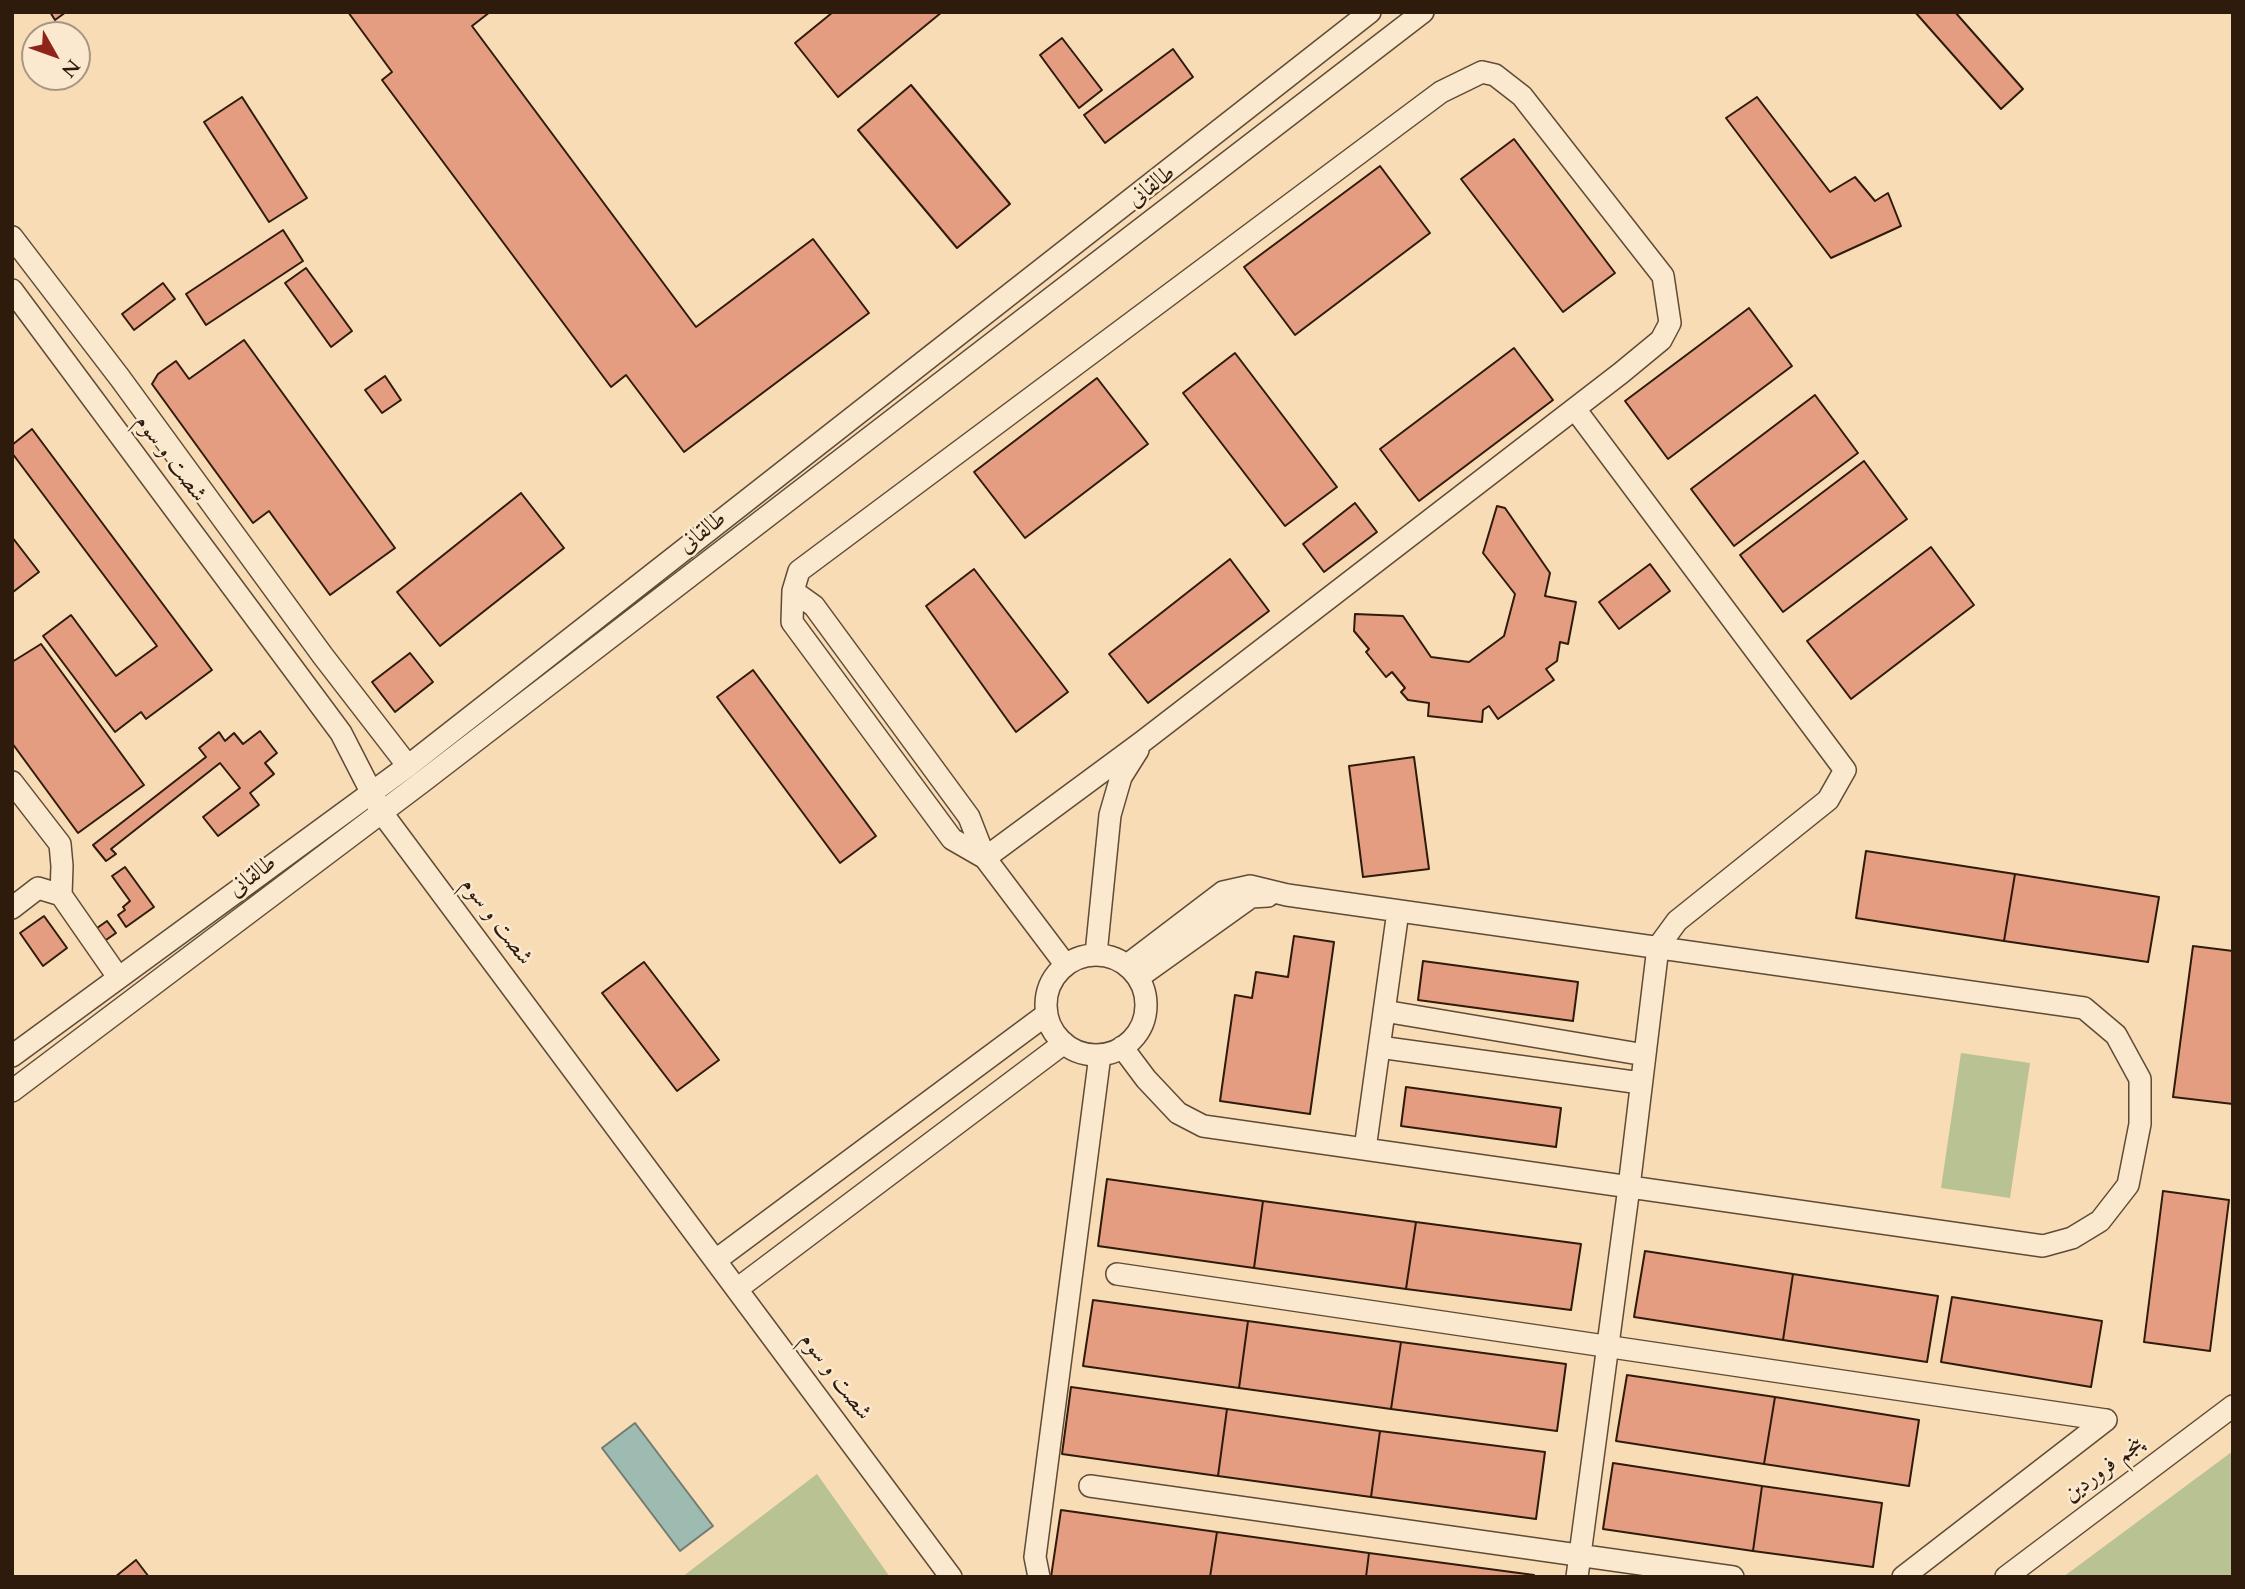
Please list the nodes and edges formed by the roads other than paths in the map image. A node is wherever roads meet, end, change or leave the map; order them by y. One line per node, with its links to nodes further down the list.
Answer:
1 (1370, 12): 7 (street, طالقانی)
2 (1423, 12): 10 (street, طالقانی)
3 (12, 237): 7 (street)
4 (12, 290): 9 (street, شصت و سوم)
5 (1575, 409): 6 (street); 11 (street); 15 (street)
6 (1142, 742): 11 (street); 16 (street)
7 (408, 766): 9 (street, طالقانی)
8 (12, 782): 12 (street)
9 (373, 793): 10 (street, شصت و سوم); 19 (street, طالقانی)
10 (383, 813): 29 (street, طالقانی); 32 (street, شصت و سوم)
11 (985, 858): 17 (street)
12 (61, 895): 13 (street); 19 (street)
13 (12, 908)
14 (1398, 911): 15 (street); 18 (street); 20 (street)
15 (1658, 947): 26 (street); 31 (street)
16 (1096, 954): 17 (street); 18 (street)
17 (1065, 964): 21 (street)
18 (1133, 971): 23 (street)
19 (118, 977): 27 (street, طالقانی)
20 (1384, 1011): 24 (street); 26 (street)
21 (1047, 1014): 22 (street); 32 (street)
22 (1064, 1043): 25 (street); 34 (street)
23 (1122, 1047): 25 (street); 30 (street)
24 (1379, 1047): 28 (street); 30 (street)
25 (1100, 1055): 40 (street)
26 (1645, 1055): 28 (street)
27 (12, 1056)
28 (1641, 1083): 31 (street)
29 (12, 1091)
30 (1365, 1149): 31 (street)
31 (1629, 1187): 35 (street)
32 (716, 1260): 34 (street, شصت و سوم)
33 (1117, 1274): 35 (street)
34 (737, 1289): 39 (street, شصت و سوم)
35 (1608, 1346): 38 (street); 43 (street)
36 (2233, 1405): 44 (street, پنجم فروردین)
37 (1090, 1486): 38 (street)
38 (1580, 1554): 41 (street); 42 (street)
39 (951, 1577)
40 (1039, 1577)
41 (1577, 1577)
42 (1733, 1577)
43 (1903, 1577)
44 (2006, 1577)

